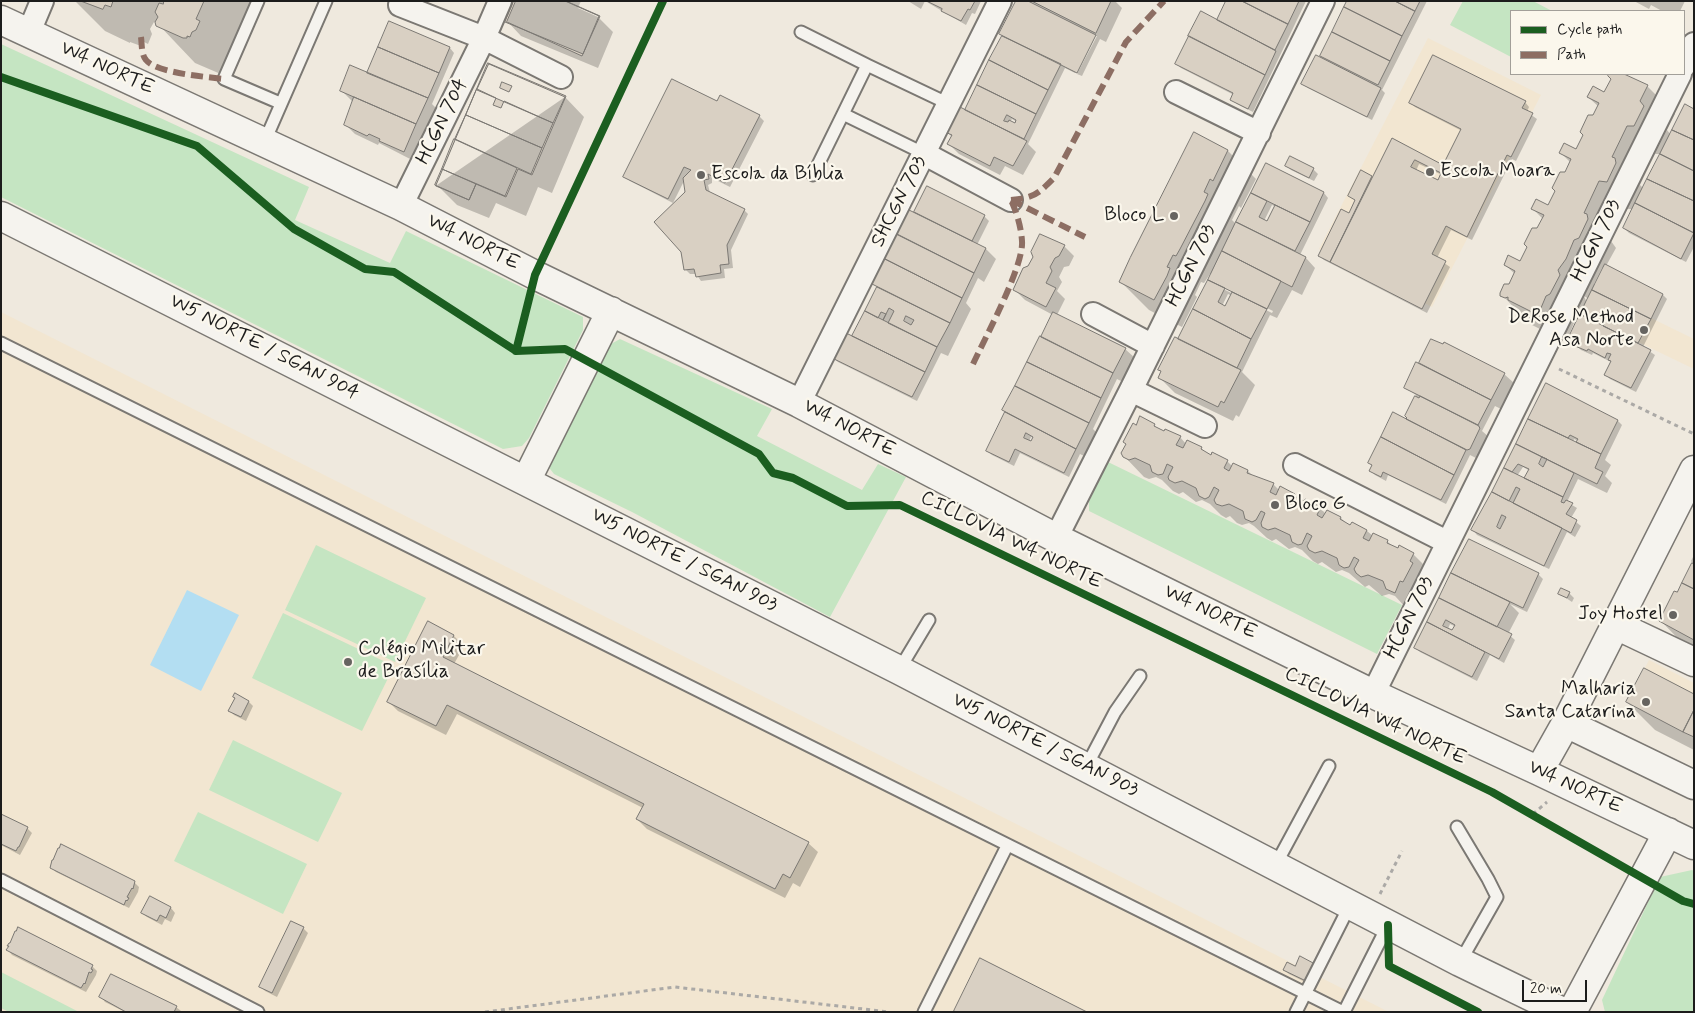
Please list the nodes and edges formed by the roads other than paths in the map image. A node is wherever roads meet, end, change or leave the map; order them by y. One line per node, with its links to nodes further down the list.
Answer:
1 (42, 1): 9 (street)
2 (258, 1): 18 (lane)
3 (326, 1): 18 (lane)
4 (500, 1): 11 (street, HCGN 704)
5 (1000, 1): 19 (street, SHCGN 703)
6 (1324, 1): 21 (street, HCGN 703)
7 (400, 4): 11 (street)
8 (1, 20): 9 (main road, W4 NORTE)
9 (29, 32): 22 (main road, W4 NORTE)
10 (801, 32): 13 (lane)
11 (484, 38): 15 (street); 26 (street, HCGN 704)
12 (1694, 44): 14 (street, HCGN 703)
13 (867, 65): 19 (lane); 20 (lane)
14 (1685, 72)
15 (561, 78)
16 (1683, 78): 39 (street, HCGN 703)
17 (1176, 92): 21 (street)
18 (280, 103): 22 (lane)
19 (949, 104): 23 (street, SHCGN 703)
20 (843, 114): 23 (lane); 24 (lane)
21 (1258, 133): 31 (street, HCGN 703)
22 (264, 143): 26 (main road, W4 NORTE)
23 (924, 154): 25 (street); 33 (street, SHCGN 703)
24 (813, 175)
25 (1011, 200)
26 (401, 206): 28 (main road, W4 NORTE)
27 (1, 216): 37 (main road, W5 NORTE / SGAN 904)
28 (611, 312): 33 (main road, W4 NORTE); 37 (main road)
29 (1093, 314): 31 (street)
30 (1, 343): 54 (lane)
31 (1153, 346): 32 (street, HCGN 703)
32 (1131, 390): 34 (street); 38 (street, HCGN 703)
33 (799, 403): 38 (main road, W4 NORTE)
34 (1204, 426)
35 (1295, 465): 39 (street)
36 (1694, 470): 41 (main road)
37 (526, 481): 43 (main road, W5 NORTE / SGAN 903)
38 (1056, 538): 45 (main road, W4 NORTE)
39 (1447, 542): 45 (street, HCGN 703)
40 (928, 620): 43 (lane)
41 (1616, 625): 42 (main road); 46 (main road)
42 (1694, 662)
43 (899, 670): 48 (main road, W5 NORTE / SGAN 903)
44 (1140, 676): 48 (lane)
45 (1373, 694): 49 (main road, W4 NORTE)
46 (1566, 723): 49 (main road); 50 (main road)
47 (1329, 766): 55 (lane)
48 (1086, 767): 55 (main road, W5 NORTE / SGAN 903)
49 (1539, 771): 52 (main road, W4 NORTE)
50 (1694, 785)
51 (1457, 827): 58 (lane)
52 (1668, 832): 53 (main road, W4 NORTE); 65 (main road)
53 (1694, 845)
54 (1007, 846): 59 (lane); 61 (lane)
55 (1275, 866): 57 (main road, W5 NORTE / SGAN 903)
56 (1, 880): 60 (lane)
57 (1369, 915): 58 (main road, W5 NORTE / SGAN 903); 59 (lane); 63 (lane)
58 (1460, 962): 64 (main road, W5 NORTE / SGAN 903)
59 (1305, 994): 62 (lane); 63 (lane)
60 (258, 1012)
61 (924, 1012)
62 (1296, 1012)
63 (1343, 1012)
64 (1562, 1012)
65 (1572, 1012)

